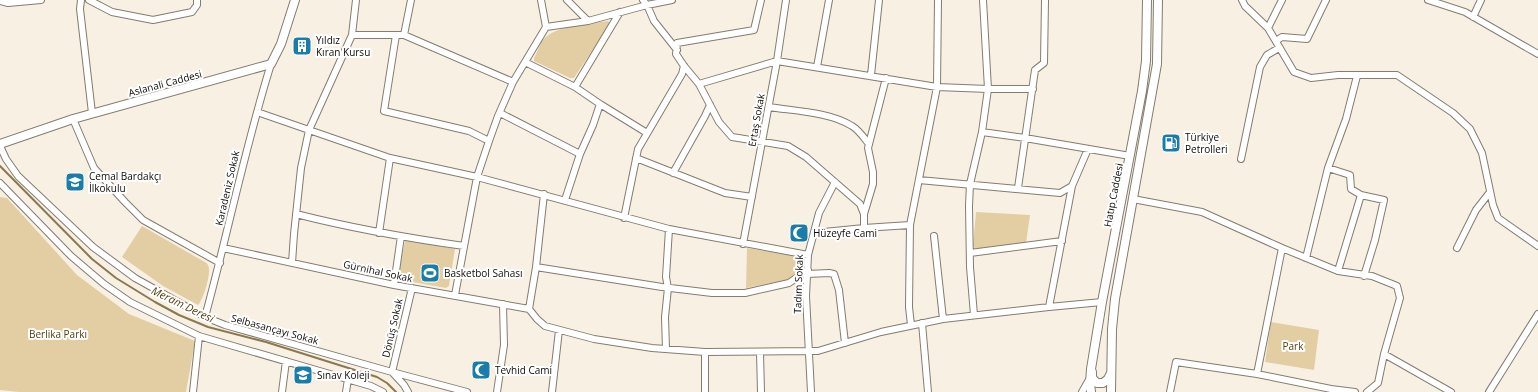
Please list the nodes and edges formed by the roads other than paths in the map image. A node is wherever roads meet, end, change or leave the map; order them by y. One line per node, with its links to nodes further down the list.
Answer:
1 (41, 0): 25 (street)
2 (82, 0): 57 (street)
3 (89, 0): 4 (street)
4 (197, 0)
5 (295, 0): 41 (main road)
6 (356, 0): 32 (street)
7 (411, 0): 34 (street)
8 (541, 0): 30 (street)
9 (567, 0): 29 (street)
10 (672, 0): 26 (street)
11 (760, 0): 37 (street)
12 (786, 0): 39 (street, Ertaş Sokak)
13 (829, 0): 43 (street)
14 (878, 0): 44 (street)
15 (938, 0): 50 (street)
16 (983, 0): 51 (street)
17 (1045, 0): 52 (street)
18 (1147, 0): 70 (main road, Hatıp Caddesi)
19 (1158, 0): 87 (main road, Hatıp Caddesi)
20 (1242, 0): 31 (street)
21 (1282, 0): 31 (street)
22 (1326, 0): 35 (street)
23 (1428, 0): 28 (street)
24 (1481, 0): 28 (street)
25 (0, 1)
26 (645, 2): 27 (street); 37 (street)
27 (620, 12): 29 (street); 49 (street)
28 (1473, 17): 38 (street)
29 (588, 21): 30 (street)
30 (546, 27): 40 (street)
31 (1268, 28): 35 (street)
32 (352, 34): 33 (street); 60 (street)
33 (396, 35): 34 (street); 64 (street)
34 (404, 35): 47 (street)
35 (1276, 40): 36 (street)
36 (1279, 48): 45 (street); 73 (street)
37 (677, 50): 42 (street)
38 (1538, 54)
39 (777, 61): 43 (street); 48 (street); 55 (street, Ertaş Sokak)
40 (525, 62): 47 (street); 49 (street)
41 (270, 64): 56 (street, Karadeniz Sokak); 57 (main road, Aslanali Caddesi)
42 (684, 66): 48 (street); 62 (street)
43 (817, 67): 44 (street)
44 (871, 75): 46 (street)
45 (1357, 76): 74 (street); 83 (street)
46 (886, 78): 50 (street); 66 (street)
47 (513, 82): 58 (street)
48 (699, 84): 54 (street)
49 (575, 87): 53 (street)
50 (937, 87): 51 (street); 77 (street)
51 (988, 89): 52 (street); 61 (street)
52 (1033, 89): 63 (street)
53 (600, 104): 62 (street); 69 (street)
54 (710, 105): 65 (street); 75 (street)
55 (768, 107): 65 (street, Ertaş Sokak); 66 (street)
56 (256, 112): 60 (street); 103 (street, Karadeniz Sokak)
57 (92, 113): 59 (main road, Aslanali Caddesi)
58 (500, 113): 64 (street); 69 (street)
59 (73, 119): 67 (main road, Aslanali Caddesi); 109 (street)
60 (309, 130): 71 (street); 89 (street)
61 (982, 132): 63 (street); 80 (street)
62 (647, 133): 72 (street)
63 (1025, 138): 68 (street); 82 (street)
64 (489, 141): 76 (street)
65 (762, 143): 78 (street); 86 (street, Ertaş Sokak)
66 (869, 144): 90 (street)
67 (0, 145): 125 (street, Selbasançayı Sokak)
68 (1088, 149): 70 (street); 81 (street)
69 (580, 154): 88 (street)
70 (1130, 156): 119 (main road, Hatıp Caddesi)
71 (390, 158): 76 (street); 95 (street)
72 (636, 158): 75 (street); 91 (street)
73 (1241, 159)
74 (1328, 168): 85 (street); 108 (street)
75 (673, 173): 86 (street)
76 (478, 177): 84 (street); 101 (street)
77 (919, 180): 80 (street); 92 (street)
78 (836, 182): 90 (street); 96 (street, Tadım Sokak)
79 (0, 183): 130 (street)
80 (970, 184): 82 (street); 106 (street)
81 (1072, 186): 82 (street); 99 (street)
82 (1018, 188)
83 (1490, 192): 102 (street); 105 (street)
84 (544, 194): 88 (street); 111 (street)
85 (1361, 195): 112 (street); 114 (street)
86 (752, 197): 100 (street, Ertaş Sokak)
87 (1133, 199): 104 (street); 139 (main road, Hatıp Caddesi)
88 (565, 200): 91 (street)
89 (296, 214): 95 (street); 110 (street)
90 (864, 214): 93 (street)
91 (624, 218): 94 (street)
92 (910, 225): 93 (street); 128 (street)
93 (864, 228): 96 (street)
94 (669, 229): 100 (street); 117 (street)
95 (379, 233): 97 (street)
96 (814, 234): 107 (street, Tadım Sokak)
97 (401, 236): 101 (street); 115 (street)
98 (934, 236): 126 (street)
99 (1062, 241): 106 (street); 121 (street)
100 (743, 244): 107 (street)
101 (464, 246): 118 (street)
102 (1538, 246)
103 (223, 248): 109 (street, Karadeniz Sokak); 110 (street, Gürnihal Sokak)
104 (1282, 248): 108 (street); 141 (street)
105 (1457, 248)
106 (970, 253): 124 (street)
107 (808, 255): 113 (street, Tadım Sokak)
108 (1306, 258): 112 (street)
109 (220, 263): 125 (street, Karadeniz Sokak)
110 (292, 263): 115 (street, Gürnihal Sokak)
111 (536, 267): 117 (street); 122 (street)
112 (1338, 271): 114 (street)
113 (808, 272): 117 (street); 131 (street); 133 (street, Tadım Sokak)
114 (1364, 276): 136 (street)
115 (394, 285): 116 (street, Gürnihal Sokak)
116 (412, 288): 118 (street, Gürnihal Sokak); 138 (street, Dönüş Sokak)
117 (668, 288): 132 (street)
118 (455, 295): 120 (street, Gürnihal Sokak)
119 (1102, 302): 121 (street); 140 (main road, Hatıp Caddesi)
120 (503, 304): 122 (street, Gürnihal Sokak); 150 (street)
121 (1049, 307): 124 (street)
122 (529, 309): 129 (street)
123 (1538, 314): 164 (street)
124 (974, 315): 126 (street)
125 (205, 317): 138 (street, Selbasançayı Sokak)
126 (943, 319): 127 (street)
127 (922, 323): 128 (street); 155 (street)
128 (910, 325): 131 (street)
129 (558, 330): 132 (street); 151 (street)
130 (199, 336): 137 (street); 144 (street)
131 (845, 343): 133 (street)
132 (666, 349): 134 (street)
133 (808, 351): 135 (street); 154 (street, Tadım Sokak)
134 (705, 352): 135 (street); 152 (street)
135 (760, 352): 153 (street)
136 (1384, 354): 162 (street); 163 (street)
137 (286, 361): 142 (street); 145 (street)
138 (392, 372): 148 (street); 149 (street, Selbasançayı Sokak)
139 (1111, 372): 140 (main road); 158 (main road, Hatıp Caddesi)
140 (1091, 373): 156 (street); 157 (main road, Hatıp Caddesi)
141 (1257, 374): 143 (street); 159 (street)
142 (348, 379): 146 (street); 147 (street)
143 (1311, 385): 160 (street); 161 (street)
144 (193, 392)
145 (282, 392)
146 (346, 392)
147 (383, 392)
148 (408, 392)
149 (467, 392)
150 (497, 392)
151 (552, 392)
152 (705, 392)
153 (761, 392)
154 (811, 392)
155 (928, 392)
156 (1082, 392)
157 (1091, 392)
158 (1111, 392)
159 (1170, 392)
160 (1309, 392)
161 (1355, 392)
162 (1367, 392)
163 (1451, 392)
164 (1489, 392)

